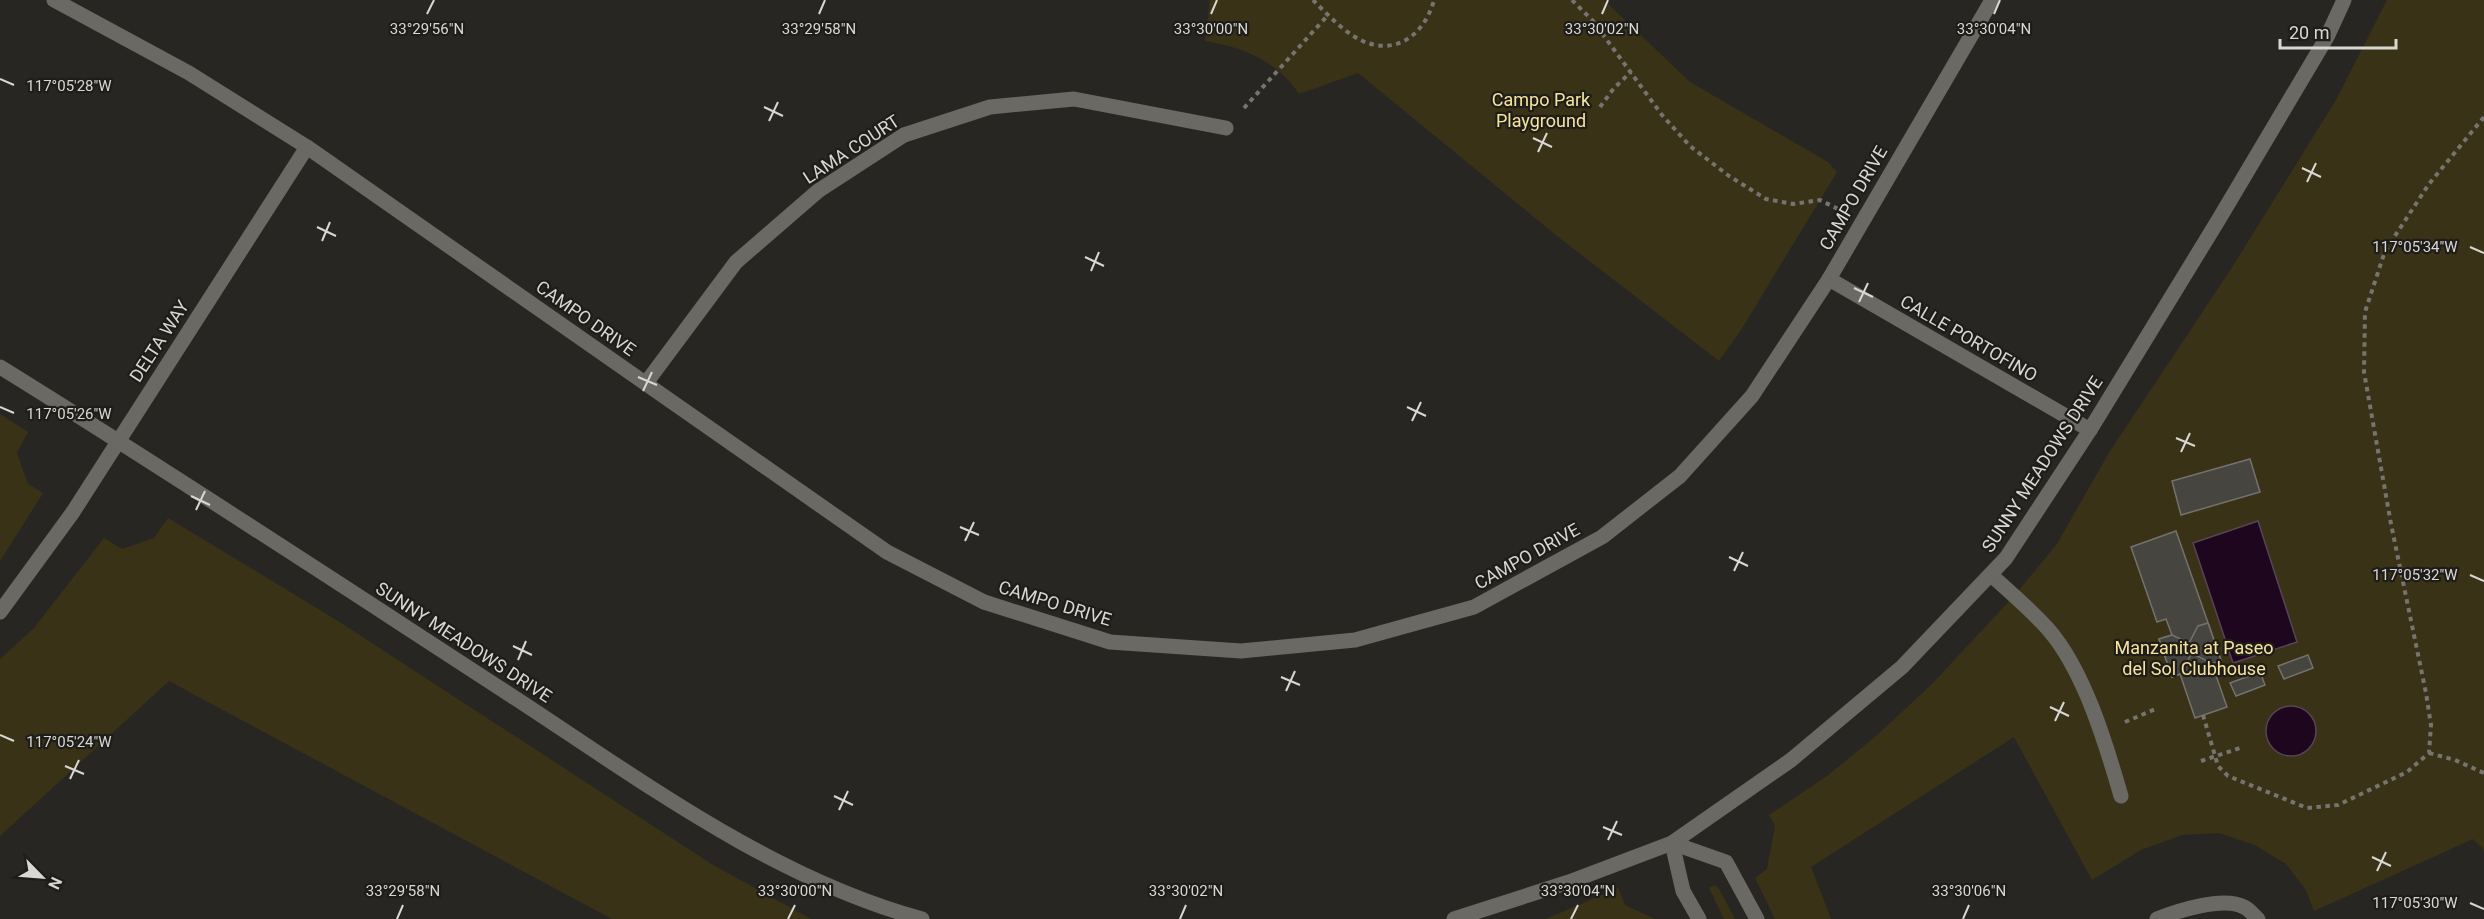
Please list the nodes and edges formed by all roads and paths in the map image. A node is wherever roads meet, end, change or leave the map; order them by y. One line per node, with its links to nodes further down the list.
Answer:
1 (54, 0): 12 (street, CAMPO DRIVE)
2 (1313, 0): 7 (path)
3 (1434, 0): 7 (path)
4 (1572, 0): 8 (path)
5 (1992, 0): 13 (street, CAMPO DRIVE)
6 (2344, 0): 17 (street, SUNNY MEADOWS DRIVE)
7 (1328, 15): 11 (path)
8 (1631, 72): 9 (path); 13 (path)
9 (1600, 107)
10 (2484, 117): 25 (path)
11 (1226, 128): 16 (street, LAMA COURT)
12 (307, 147): 16 (street, CAMPO DRIVE); 18 (street, DELTA WAY)
13 (1862, 222): 14 (street, CAMPO DRIVE)
14 (1829, 279): 16 (street, CAMPO DRIVE); 17 (street, CALLE PORTOFINO)
15 (0, 367): 18 (street, SUNNY MEADOWS DRIVE)
16 (646, 383)
17 (2090, 430): 19 (street, SUNNY MEADOWS DRIVE)
18 (118, 440): 20 (street, DELTA WAY); 31 (street, SUNNY MEADOWS DRIVE)
19 (1991, 575): 23 (street); 30 (street, SUNNY MEADOWS DRIVE)
20 (0, 612)
21 (2158, 708): 23 (path)
22 (2203, 715): 26 (path)
23 (2103, 732): 29 (street)
24 (2243, 747): 26 (path)
25 (2429, 753): 26 (path); 28 (path)
26 (2215, 755): 27 (path)
27 (2201, 761)
28 (2484, 773)
29 (2121, 796)
30 (1672, 843): 32 (street, SUNNY MEADOWS DRIVE); 33 (street); 34 (street)
31 (922, 919)
32 (1454, 919)
33 (1699, 919)
34 (1757, 919)
35 (2157, 919): 36 (street)
36 (2258, 919)

